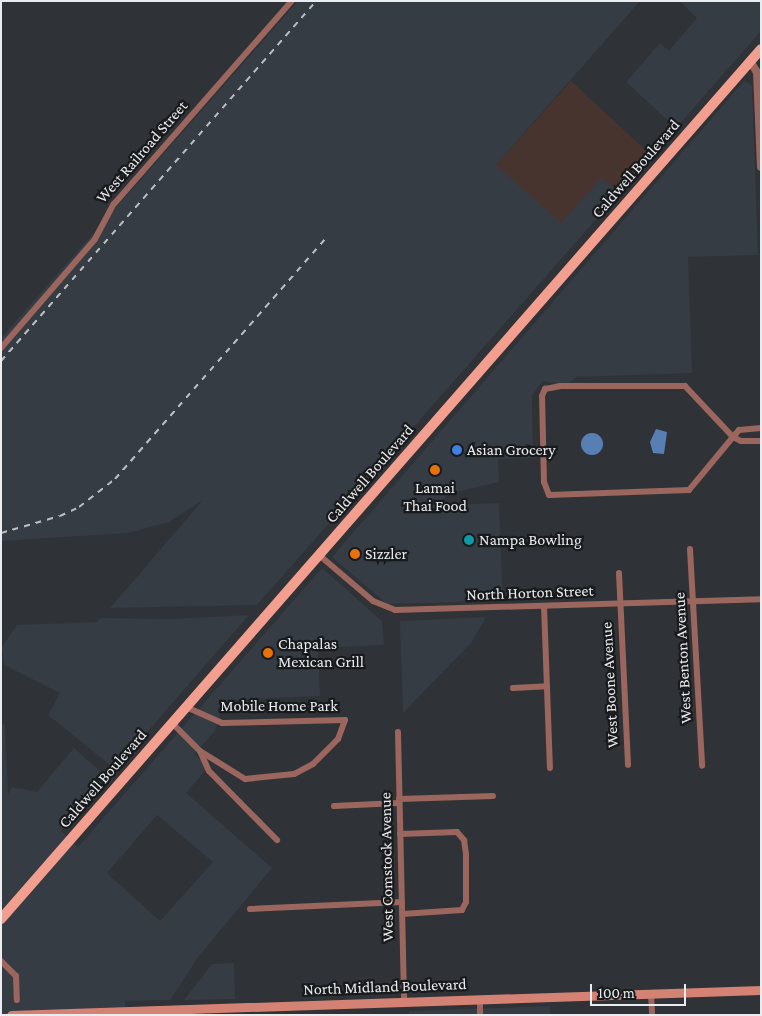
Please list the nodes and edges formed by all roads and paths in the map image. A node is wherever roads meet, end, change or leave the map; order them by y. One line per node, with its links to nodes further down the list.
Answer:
1 (292, 1): 5 (street, West Railroad Street)
2 (761, 49): 3 (main road, Caldwell Boulevard)
3 (750, 61): 4 (street); 10 (main road, Caldwell Boulevard)
4 (761, 167)
5 (1, 348)
6 (761, 428): 7 (street)
7 (733, 436): 7 (street); 8 (street)
8 (761, 441)
9 (690, 549): 13 (street, West Benton Avenue)
10 (319, 555): 15 (street, North Horton Street); 18 (main road, Caldwell Boulevard)
11 (619, 572): 14 (street, West Boone Avenue)
12 (761, 599): 13 (street, North Horton Street)
13 (694, 601): 14 (street, North Horton Street); 23 (street, West Benton Avenue)
14 (620, 604): 15 (street, North Horton Street); 22 (street, West Boone Avenue)
15 (544, 606): 16 (street)
16 (547, 686): 17 (street); 24 (street)
17 (513, 688)
18 (186, 707): 19 (main road, Caldwell Boulevard); 21 (street, Mobile Home Park)
19 (172, 723): 21 (street, Mobile Home Park); 33 (main road, Caldwell Boulevard)
20 (398, 732): 26 (street, West Comstock Avenue)
21 (200, 751): 29 (street, Mobile Home Park)
22 (628, 766)
23 (702, 766)
24 (550, 768)
25 (492, 796): 26 (street)
26 (399, 801): 27 (street); 28 (street, West Comstock Avenue)
27 (334, 806)
28 (400, 834): 30 (street, West Comstock Avenue); 32 (street)
29 (278, 840)
30 (402, 902): 31 (street); 32 (street, West Comstock Avenue)
31 (250, 909)
32 (402, 914): 39 (street, West Comstock Avenue)
33 (1, 919)
34 (1, 961): 37 (street)
35 (761, 990): 36 (main road, North Midland Boulevard)
36 (651, 993): 38 (main road, North Midland Boulevard); 45 (street)
37 (17, 1000)
38 (480, 1000): 39 (main road, North Midland Boulevard); 44 (street)
39 (404, 1001): 40 (main road, North Midland Boulevard)
40 (276, 1010): 41 (main road, North Midland Boulevard)
41 (145, 1013): 43 (main road, North Midland Boulevard)
42 (11, 1015): 43 (main road, North Midland Boulevard)
43 (17, 1015)
44 (480, 1015)
45 (652, 1015)

